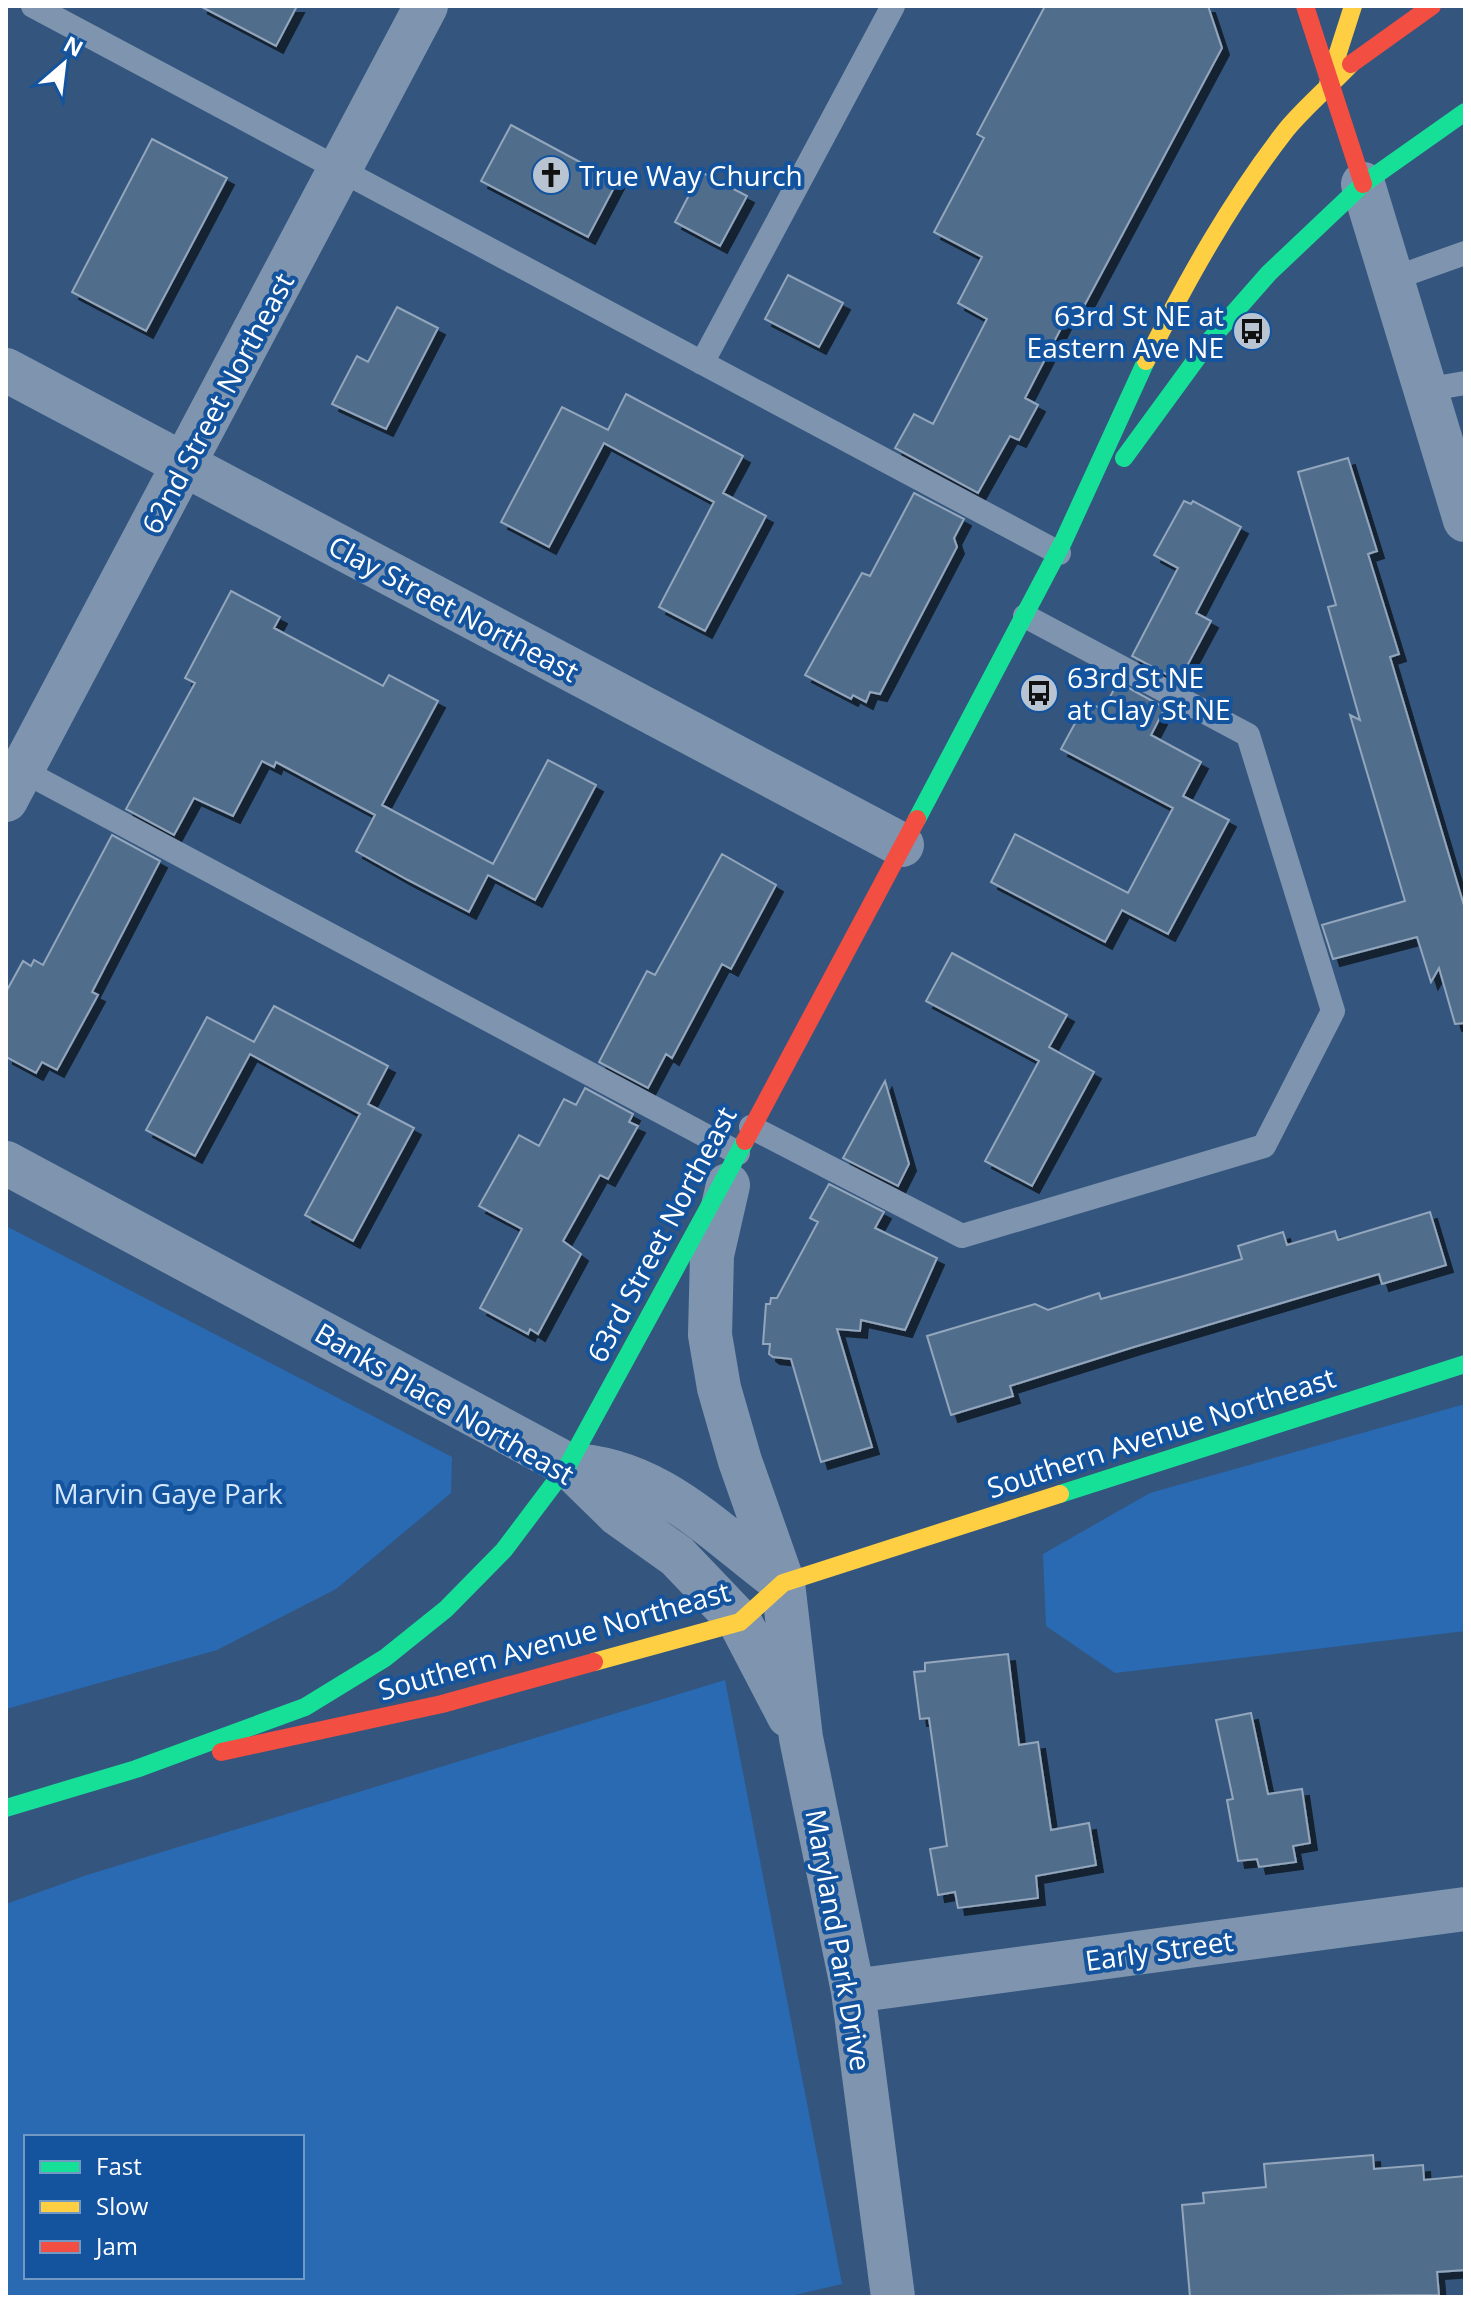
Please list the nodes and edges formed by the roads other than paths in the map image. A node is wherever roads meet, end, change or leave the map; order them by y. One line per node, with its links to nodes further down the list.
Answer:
1 (33, 6): 9 (lane)
2 (426, 6): 9 (street, 62nd Street Northeast)
3 (893, 6): 13 (lane)
4 (1305, 6): 7 (main road)
5 (1353, 6): 7 (main road)
6 (1432, 6): 7 (main road, 63rd Street Northeast)
7 (1328, 84): 10 (main road); 18 (main road, 63rd Street Northeast)
8 (1465, 112): 10 (main road, 63rd Street Northeast)
9 (340, 170): 13 (lane); 16 (street, 62nd Street Northeast)
10 (1363, 184): 12 (street); 18 (main road, 63rd Street Northeast)
11 (1465, 253): 12 (lane)
12 (1392, 279): 15 (street)
13 (702, 363): 18 (lane)
14 (6, 370): 16 (street, Clay Street Northeast)
15 (1445, 386): 17 (street)
16 (184, 465): 20 (street, 62nd Street Northeast); 21 (street, Clay Street Northeast)
17 (1465, 520)
18 (1059, 553): 19 (main road, 63rd Street Northeast)
19 (1025, 616): 21 (main road, 63rd Street Northeast); 22 (lane)
20 (11, 777): 22 (lane)
21 (902, 845): 22 (main road, 63rd Street Northeast)
22 (744, 1140): 25 (main road, 63rd Street Northeast); 26 (street, Maryland Park Drive)
23 (6, 1163): 25 (street, Banks Place Northeast)
24 (1465, 1364): 26 (main road, Southern Avenue Northeast)
25 (568, 1465): 26 (street); 27 (street, Banks Place Northeast); 29 (main road, 63rd Street Northeast)
26 (783, 1583): 27 (main road, Southern Avenue Northeast); 28 (street, Maryland Park Drive)
27 (740, 1622): 28 (street, Banks Place Northeast); 29 (main road, Southern Avenue Northeast)
28 (801, 1738): 32 (street, Maryland Park Drive)
29 (136, 1769): 30 (main road, Southern Avenue Northeast)
30 (6, 1808)
31 (1465, 1909): 32 (street, Early Street)
32 (853, 1991): 33 (street, Maryland Park Drive)
33 (893, 2297)

